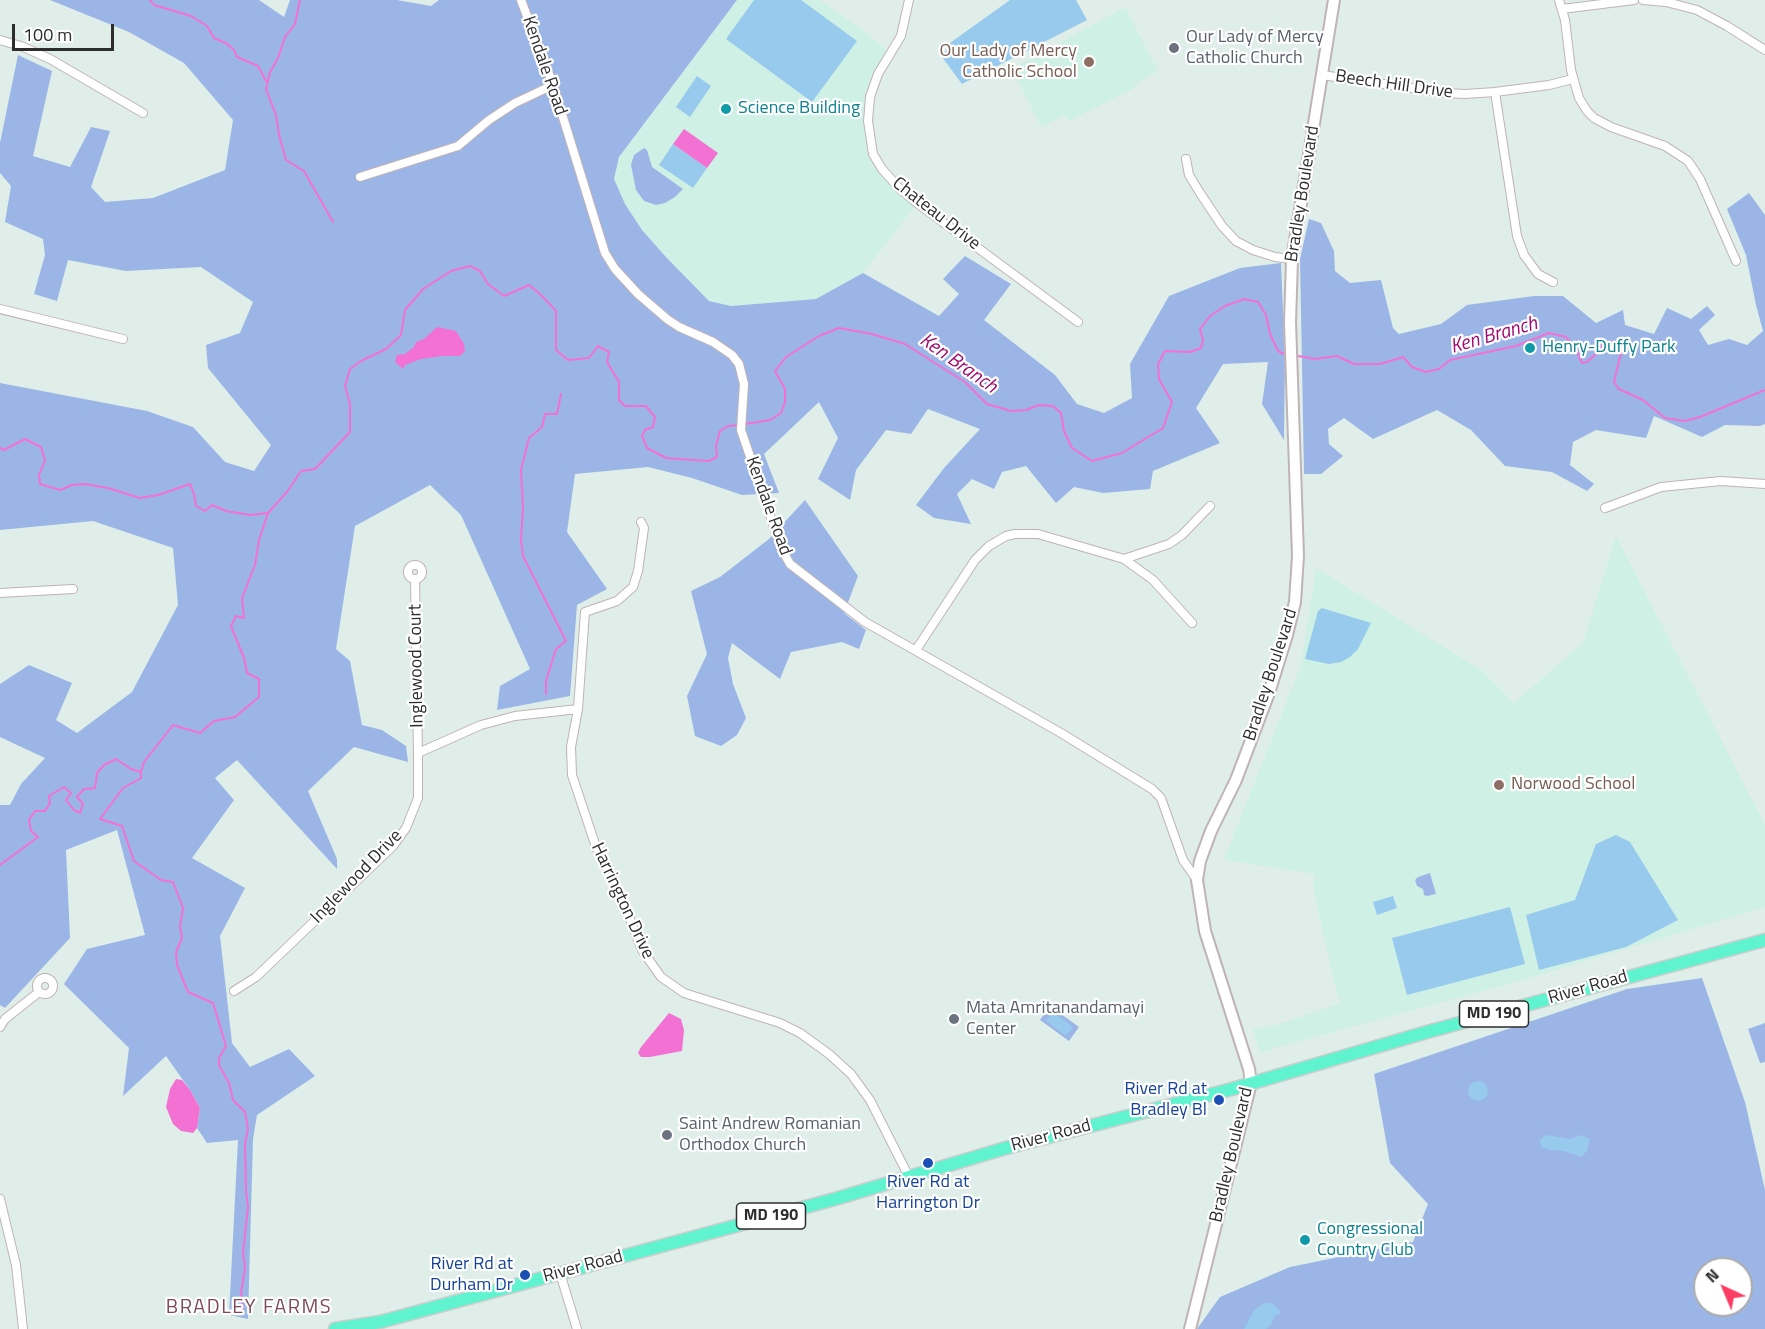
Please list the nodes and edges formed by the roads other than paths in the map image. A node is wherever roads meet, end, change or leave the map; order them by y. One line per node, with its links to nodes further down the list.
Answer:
1 (521, 0): 12 (street, Kendale Road)
2 (909, 0): 21 (street, Chateau Drive)
3 (1334, 0): 10 (main road, Bradley Boulevard)
4 (1559, 0): 7 (street)
5 (1634, 0): 7 (street)
6 (1643, 0): 9 (street)
7 (1562, 9): 11 (street)
8 (0, 40): 14 (street)
9 (1765, 50)
10 (1322, 75): 13 (street, Beech Hill Drive); 17 (main road, Bradley Boulevard)
11 (1573, 78): 13 (street, Beech Hill Drive); 18 (street)
12 (553, 85): 16 (street); 32 (street, Kendale Road)
13 (1496, 92): 19 (street)
14 (143, 113)
15 (1186, 159): 17 (street)
16 (360, 177)
17 (1292, 259): 35 (main road, Bradley Boulevard)
18 (1736, 261)
19 (1553, 282)
20 (0, 309): 22 (street)
21 (1078, 321)
22 (123, 339)
23 (1765, 484): 25 (street)
24 (1210, 506): 27 (street)
25 (1605, 508)
26 (641, 522): 33 (street, Harrington Drive)
27 (1124, 559): 31 (street); 32 (street)
28 (415, 579): 34 (street, Inglewood Court)
29 (73, 589): 30 (street)
30 (0, 593)
31 (1192, 623)
32 (916, 650): 35 (street, Kendale Road)
33 (578, 709): 34 (street); 41 (street, Harrington Drive)
34 (418, 753): 37 (street, Inglewood Drive)
35 (1197, 880): 40 (main road, Bradley Boulevard)
36 (1765, 940): 40 (main road, River Road / MD 190)
37 (234, 991)
38 (39, 992): 39 (street)
39 (0, 1027)
40 (1251, 1083): 41 (main road, River Road / MD 190); 47 (main road, Bradley Boulevard)
41 (909, 1177): 43 (main road, River Road / MD 190)
42 (0, 1198): 44 (street)
43 (560, 1273): 45 (main road, River Road / MD 190); 46 (street)
44 (23, 1329)
45 (335, 1329)
46 (577, 1329)
47 (1190, 1329)

